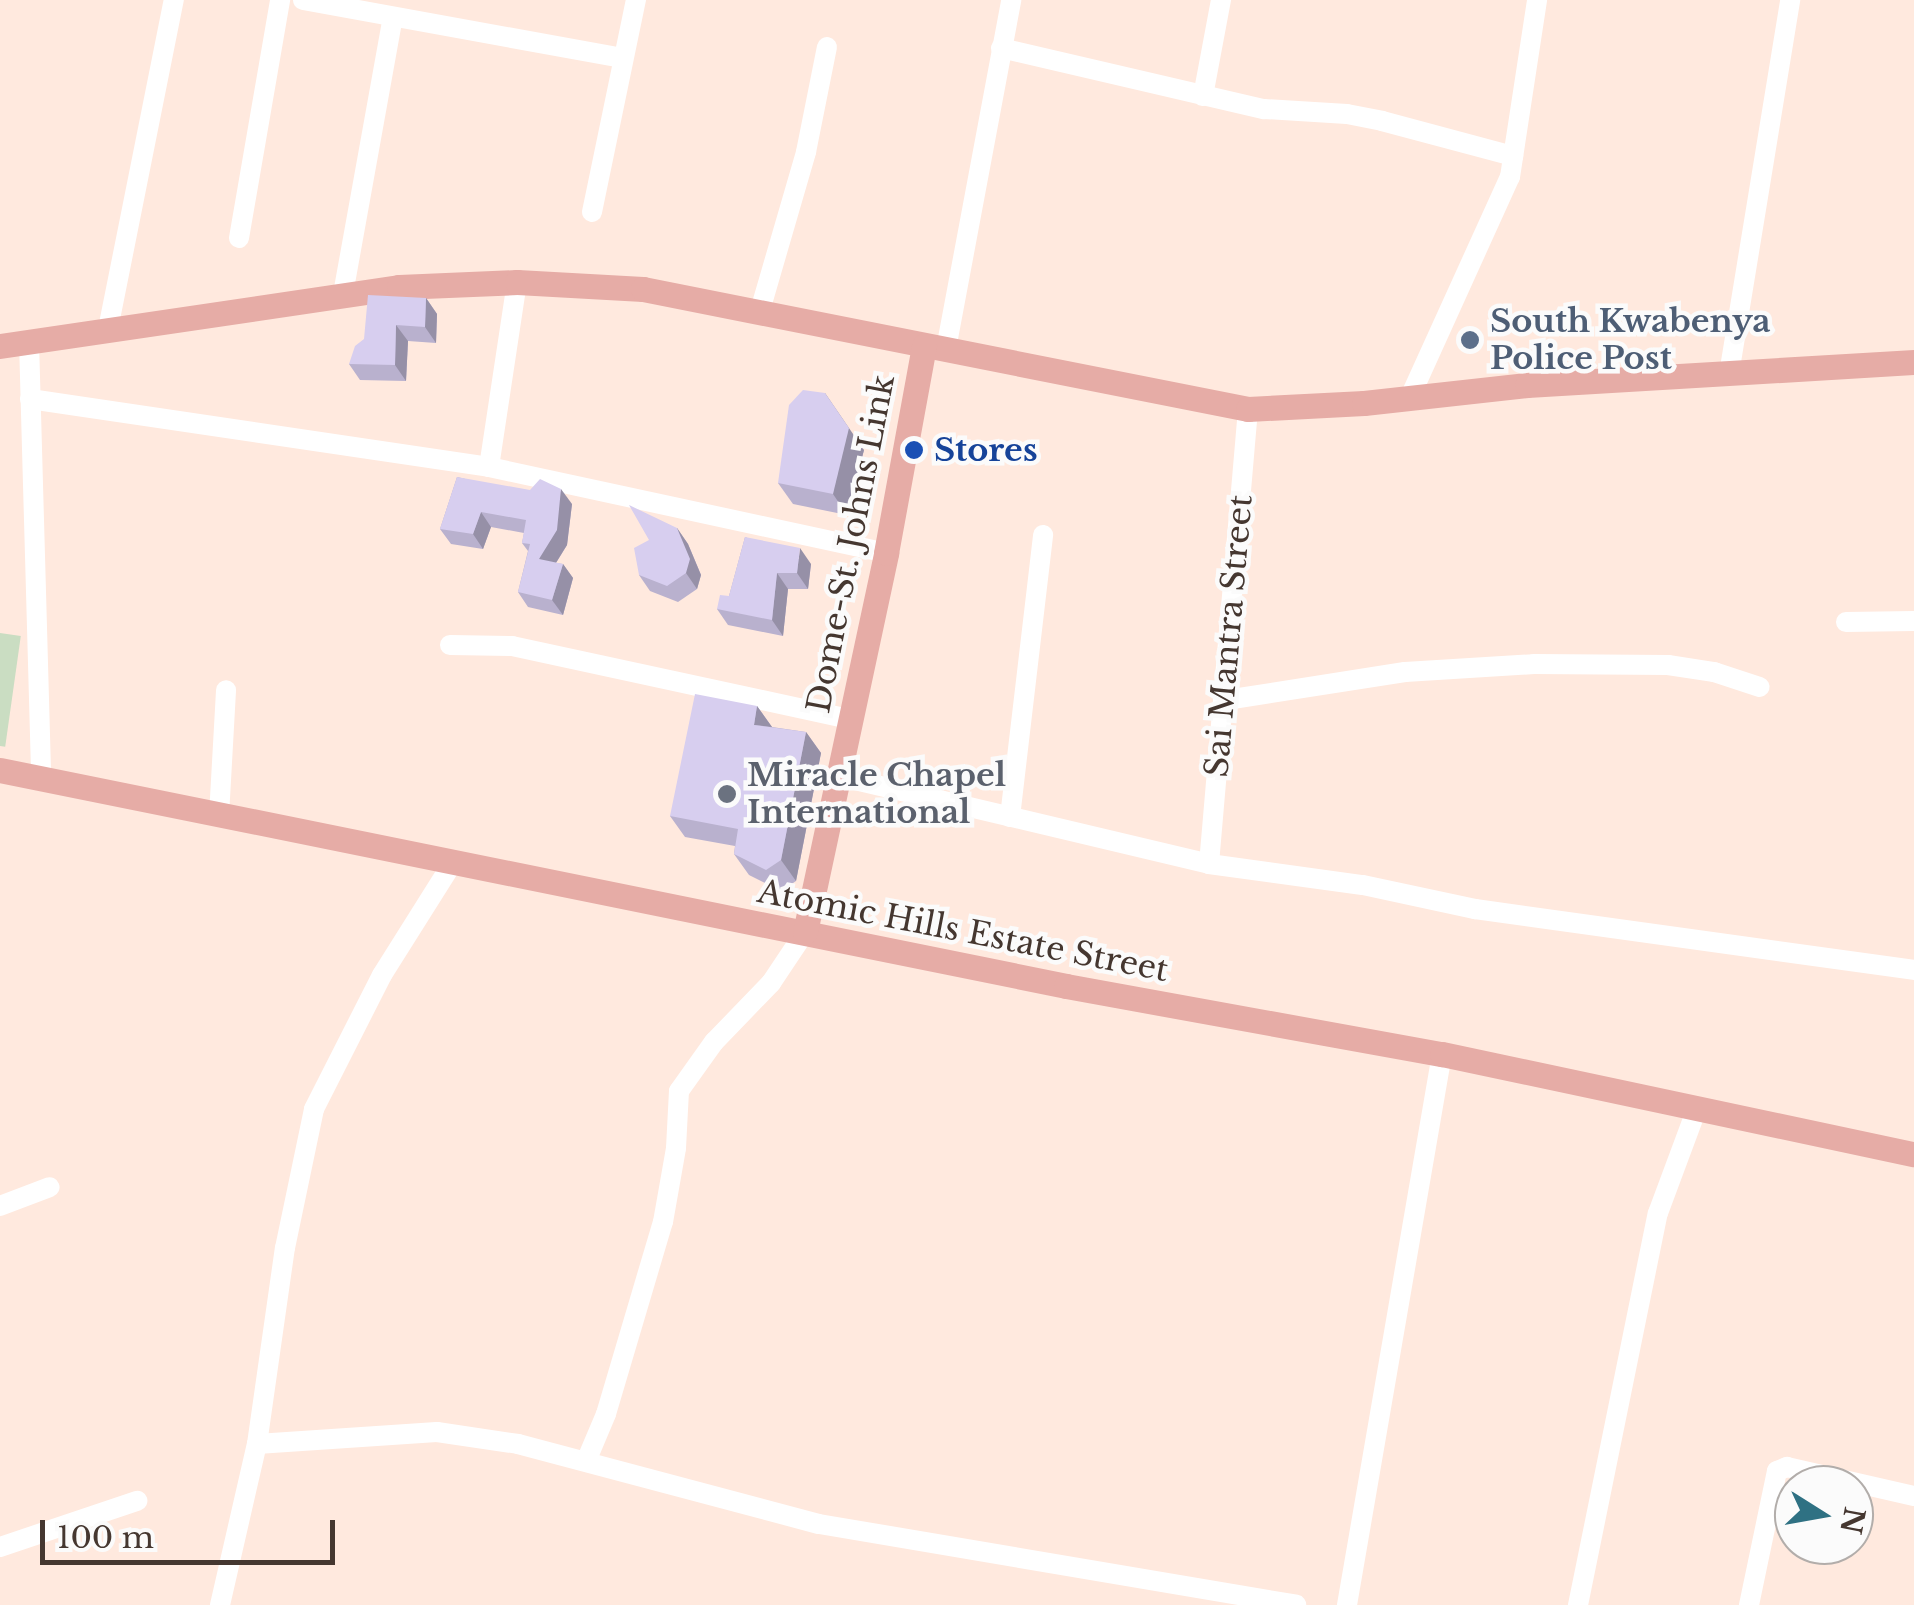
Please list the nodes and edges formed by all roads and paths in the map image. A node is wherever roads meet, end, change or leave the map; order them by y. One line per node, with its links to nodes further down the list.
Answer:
1 (174, 0): 20 (street)
2 (280, 0): 16 (street)
3 (303, 0): 9 (street)
4 (636, 0): 12 (street)
5 (1010, 0): 11 (street)
6 (1221, 0): 13 (street)
7 (1537, 0): 14 (street)
8 (1790, 0): 25 (street)
9 (393, 17): 12 (street); 18 (street)
10 (828, 46): 19 (street)
11 (1001, 48): 13 (street); 23 (street)
12 (622, 58): 15 (street)
13 (1202, 96): 14 (street)
14 (1514, 156): 26 (street)
15 (592, 212)
16 (238, 238)
17 (517, 282): 18 (main road); 19 (main road); 29 (street)
18 (342, 294): 20 (main road)
19 (760, 314): 23 (main road)
20 (108, 330): 21 (main road)
21 (29, 341): 22 (main road); 27 (street)
22 (0, 346)
23 (935, 347): 28 (main road); 31 (main road, Dome-St. Johns Link)
24 (1914, 362): 25 (main road)
25 (1729, 374): 26 (main road)
26 (1410, 397): 28 (main road)
27 (30, 398): 29 (street); 41 (street)
28 (1248, 409): 37 (street, Sai Mantra Street)
29 (488, 467): 31 (street)
30 (1043, 535): 43 (street)
31 (886, 553): 38 (main road, Dome-St. Johns Link)
32 (1914, 621): 33 (street)
33 (1846, 622)
34 (450, 645): 38 (street)
35 (1760, 687): 37 (street)
36 (226, 690): 42 (street)
37 (1226, 700): 45 (street, Sai Mantra Street)
38 (850, 719): 40 (main road, Dome-St. Johns Link)
39 (0, 770): 41 (main road, Atomic Hills Estate Street)
40 (838, 776): 43 (street); 46 (main road, Dome-St. Johns Link)
41 (41, 778): 42 (main road, Atomic Hills Estate Street)
42 (220, 816): 44 (main road, Atomic Hills Estate Street)
43 (1010, 817): 45 (street)
44 (452, 864): 46 (main road, Atomic Hills Estate Street); 53 (street)
45 (1208, 864): 47 (street)
46 (805, 932): 48 (main road, Atomic Hills Estate Street); 54 (street)
47 (1914, 970)
48 (1442, 1054): 49 (main road, Atomic Hills Estate Street); 60 (street)
49 (1698, 1108): 50 (main road, Atomic Hills Estate Street); 61 (street)
50 (1914, 1154)
51 (50, 1187): 52 (street)
52 (0, 1206)
53 (257, 1444): 54 (street); 58 (street)
54 (587, 1459): 59 (street)
55 (1914, 1496): 62 (street)
56 (137, 1500): 57 (street)
57 (0, 1547)
58 (220, 1605)
59 (1296, 1605)
60 (1347, 1605)
61 (1578, 1605)
62 (1749, 1605)

